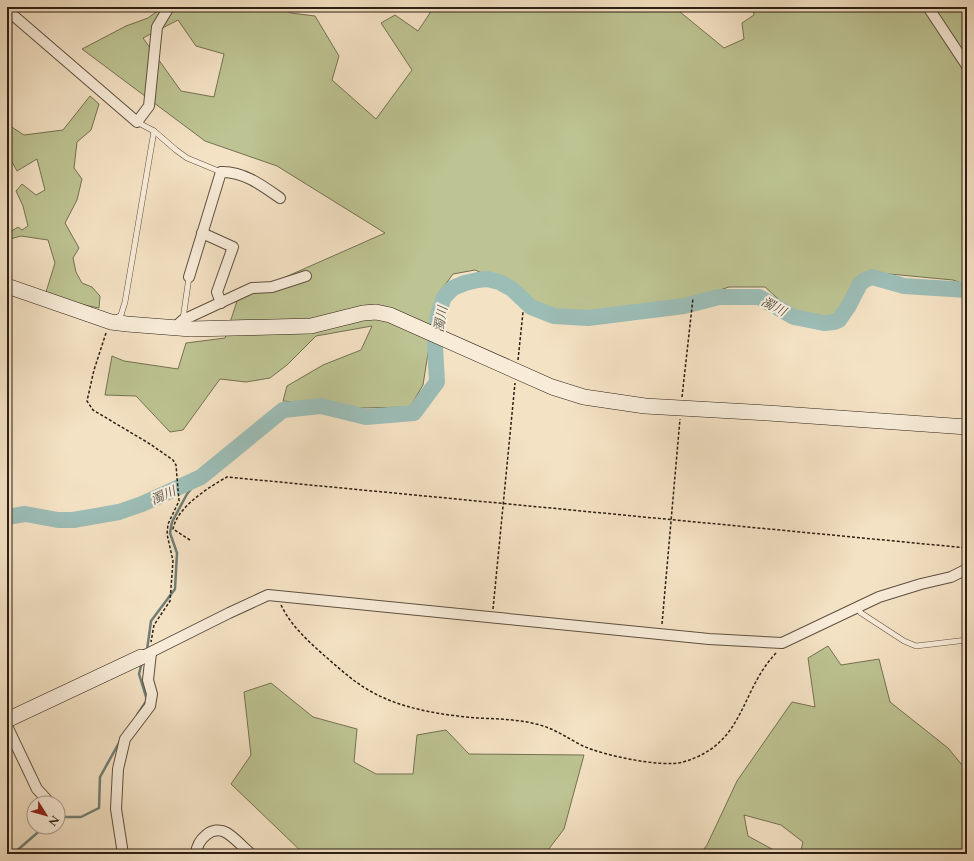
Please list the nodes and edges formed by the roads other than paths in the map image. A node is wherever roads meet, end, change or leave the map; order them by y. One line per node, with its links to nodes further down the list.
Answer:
1 (169, 7): 5 (street)
2 (928, 7): 4 (street)
3 (7, 10): 5 (street)
4 (967, 66)
5 (137, 122): 6 (lane)
6 (154, 131): 7 (lane); 14 (lane)
7 (221, 172): 8 (street); 9 (street)
8 (280, 198)
9 (202, 233): 11 (street); 13 (street)
10 (306, 276): 13 (street)
11 (189, 277): 15 (lane)
12 (7, 286): 14 (street)
13 (222, 303): 15 (street)
14 (111, 322): 15 (street)
15 (178, 324): 16 (street)
16 (967, 427)
17 (967, 569): 18 (street)
18 (857, 606): 19 (lane); 20 (street)
19 (967, 640)
20 (147, 654): 21 (street); 24 (street)
21 (7, 720)
22 (7, 726): 23 (street)
23 (43, 795)
24 (123, 854)
25 (196, 854): 26 (street)
26 (251, 854)

